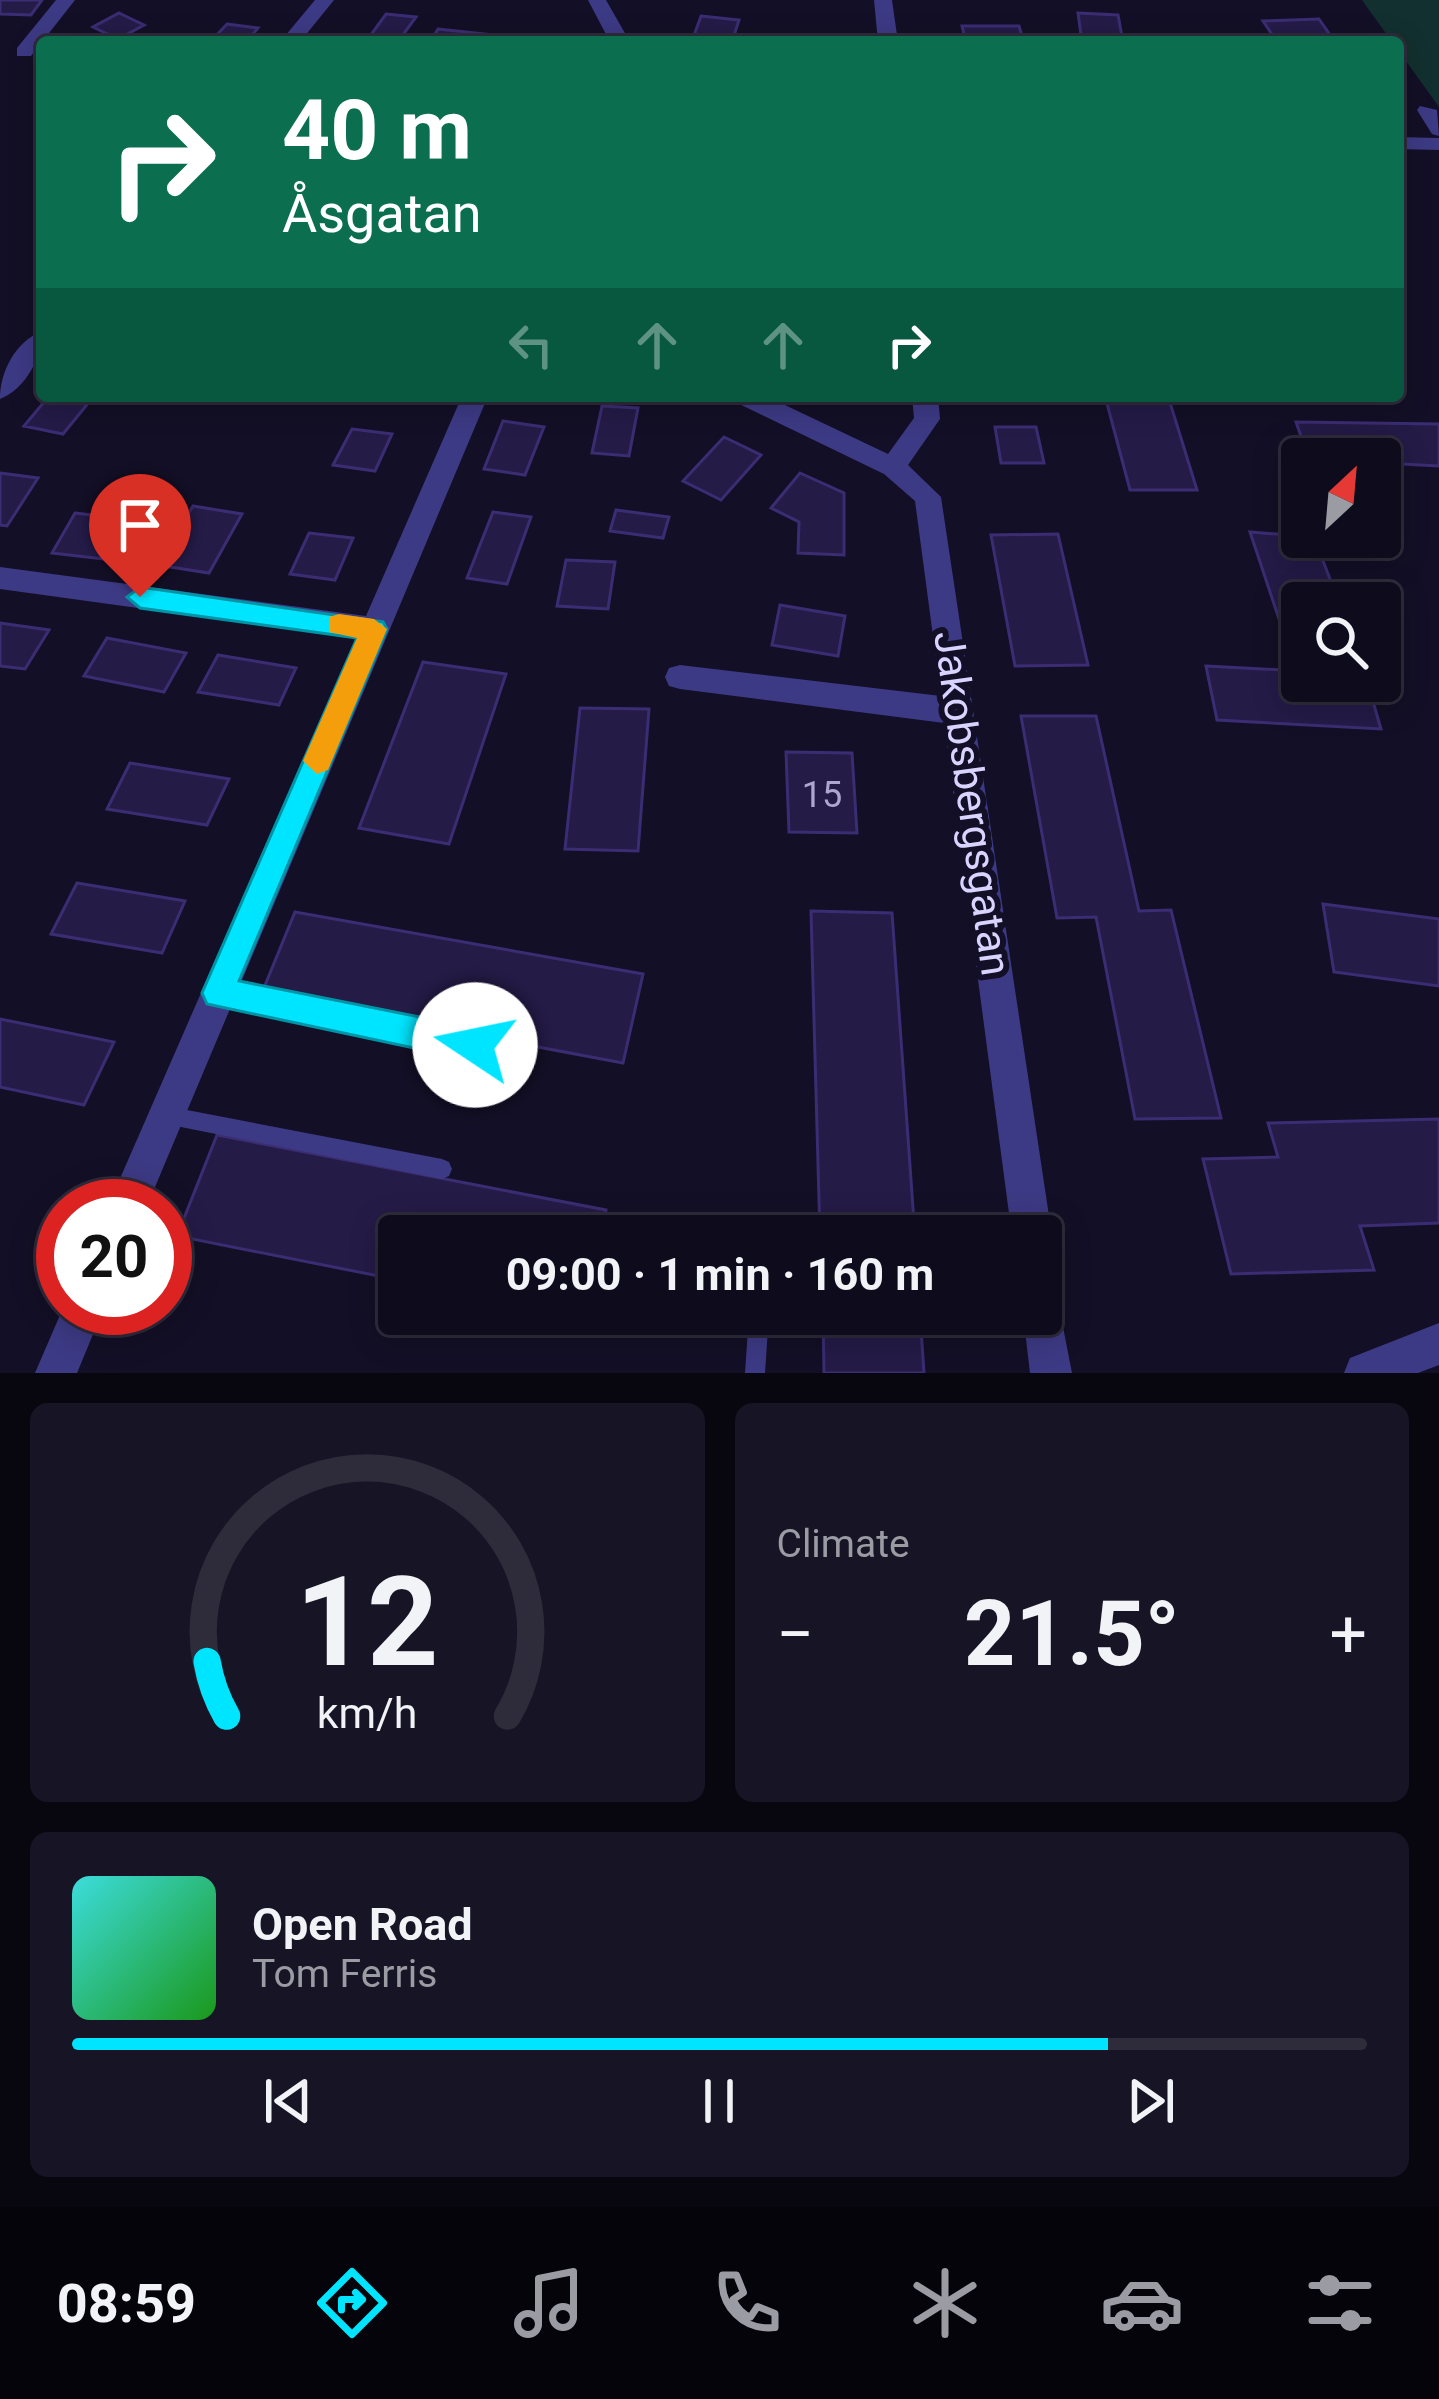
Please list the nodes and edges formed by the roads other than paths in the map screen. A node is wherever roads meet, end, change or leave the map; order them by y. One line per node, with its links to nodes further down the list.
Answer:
1 (66, 0): 5 (street)
2 (325, 0): 6 (street)
3 (597, 0): 7 (street)
4 (883, 0): 8 (street)
5 (37, 36)
6 (295, 36)
7 (617, 36)
8 (887, 36)
9 (1426, 110): 10 (street)
10 (1439, 130)
11 (1404, 142): 12 (street)
12 (1439, 143)
13 (36, 345): 14 (street)
14 (0, 390)
15 (472, 402): 20 (street)
16 (757, 402): 18 (street)
17 (926, 402): 18 (street)
18 (892, 467): 22 (street, Jakobsbergsgatan)
19 (0, 578): 20 (street)
20 (374, 629): 23 (street)
21 (680, 677): 22 (street)
22 (962, 712): 28 (street, Jakobsbergsgatan)
23 (218, 993): 24 (lane); 25 (street)
24 (475, 1045)
25 (166, 1115): 26 (lane); 27 (street)
26 (442, 1169)
27 (139, 1179)
28 (1029, 1215)
29 (72, 1335): 33 (street)
30 (758, 1335): 34 (lane)
31 (1046, 1335): 35 (street)
32 (1439, 1345): 36 (street)
33 (56, 1373)
34 (755, 1373)
35 (1051, 1373)
36 (1365, 1373)

